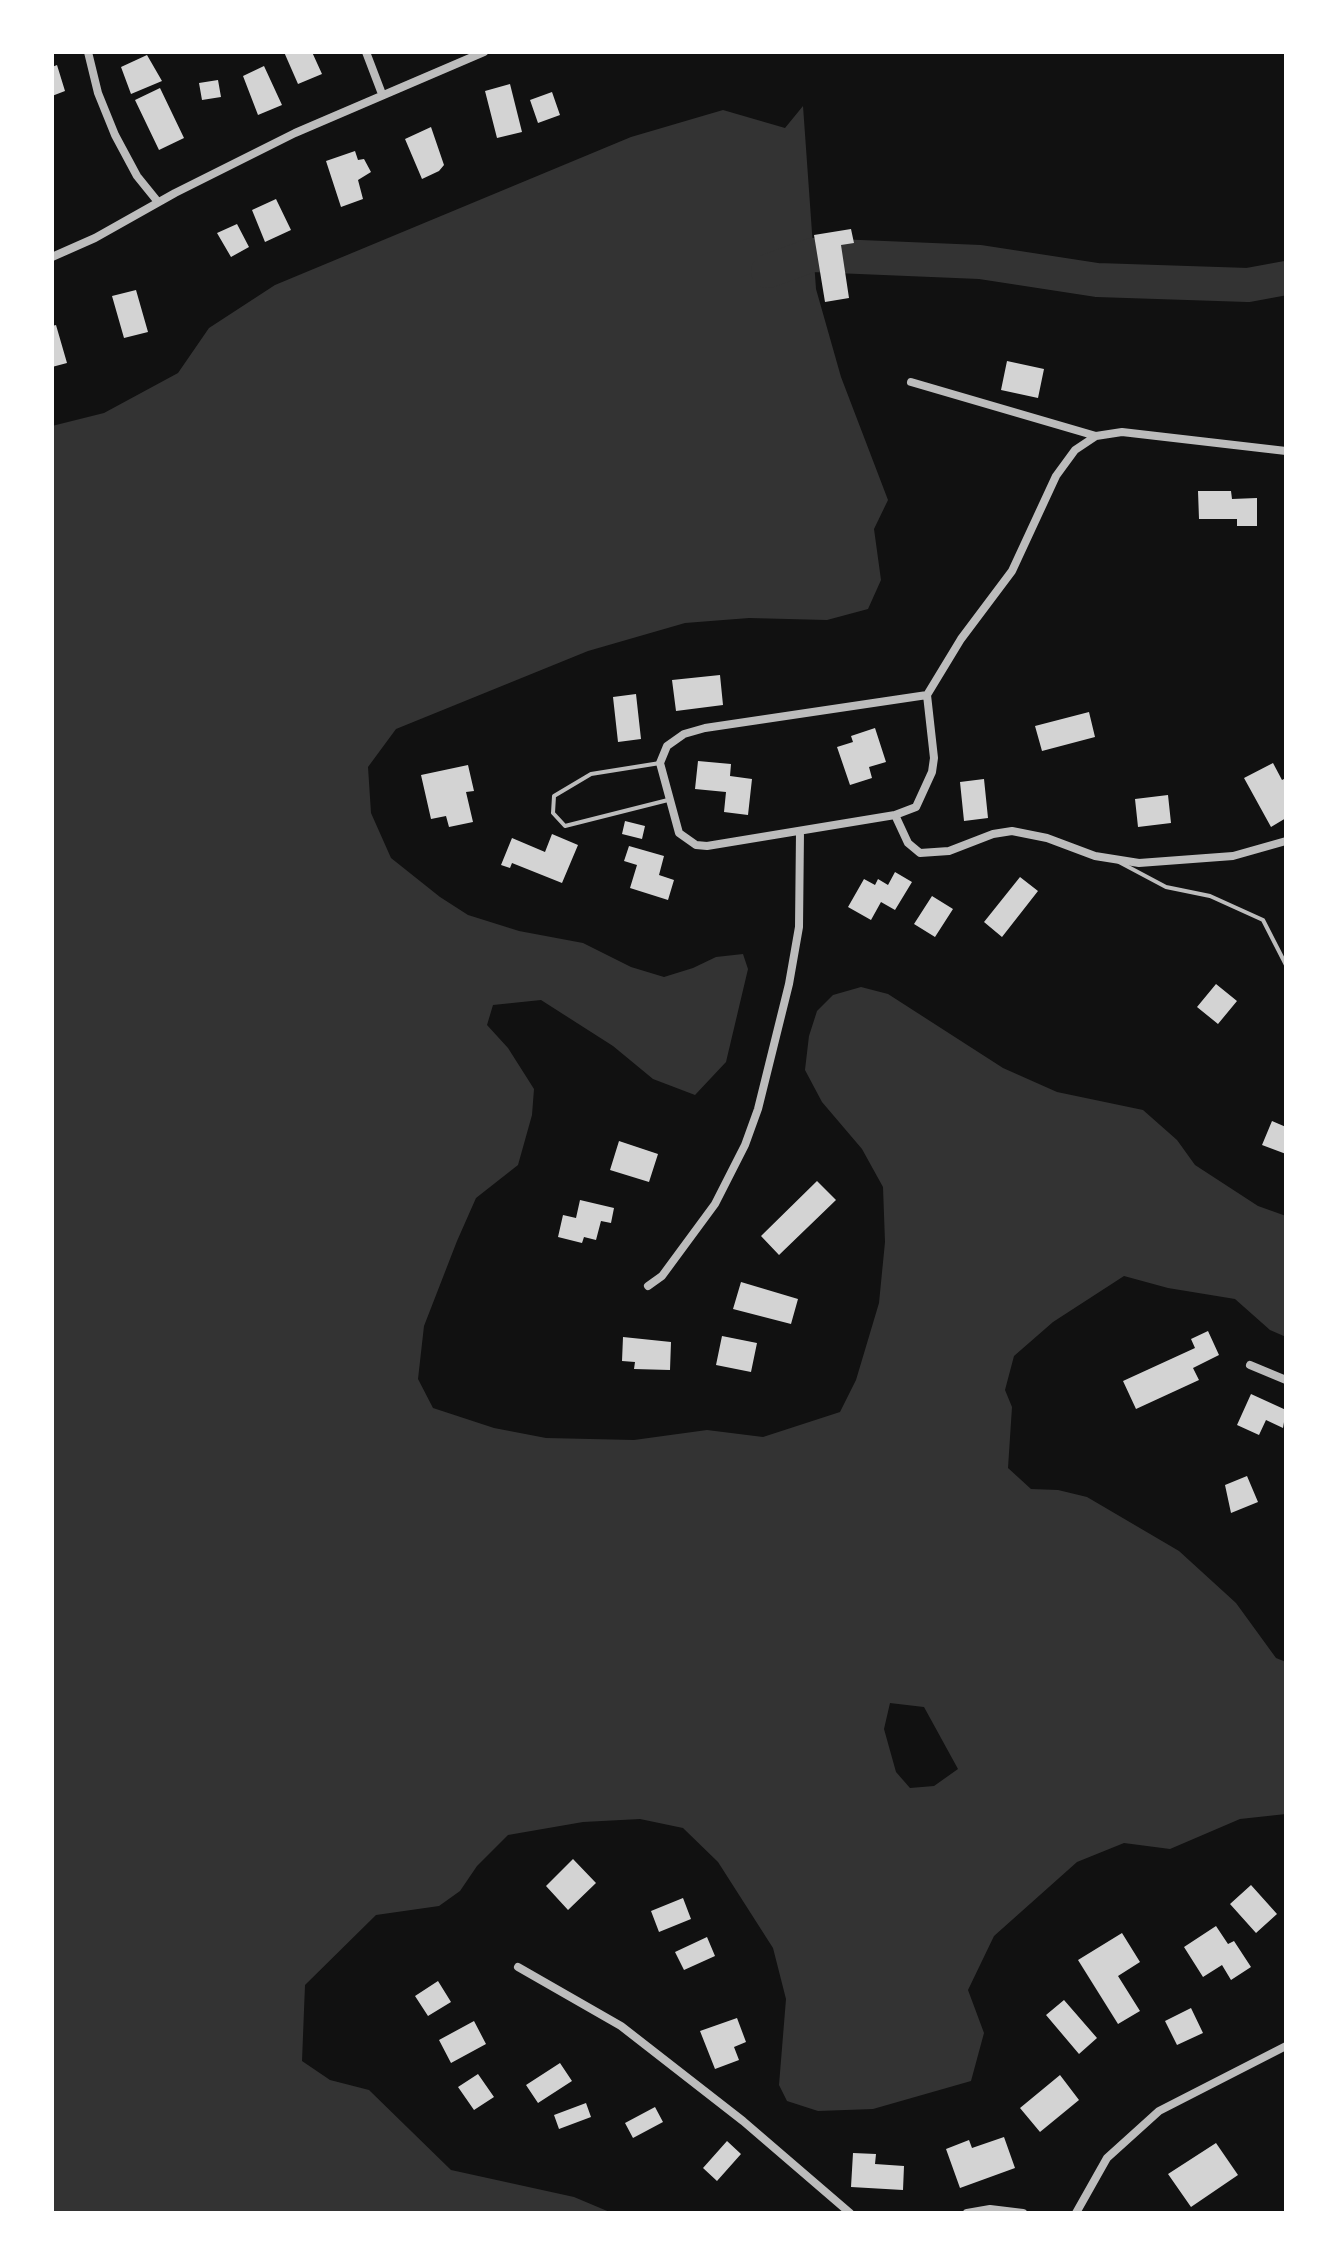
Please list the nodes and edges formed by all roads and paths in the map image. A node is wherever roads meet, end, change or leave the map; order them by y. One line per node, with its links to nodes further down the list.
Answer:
1 (88, 52): 5 (street)
2 (366, 52): 4 (street)
3 (484, 52): 4 (street)
4 (382, 94): 5 (street)
5 (158, 202): 6 (street)
6 (52, 257)
7 (911, 382): 8 (street)
8 (1096, 436): 9 (street); 10 (street)
9 (1286, 451)
10 (927, 695): 11 (street); 13 (street)
11 (660, 763): 12 (street); 12 (lane)
12 (668, 800): 14 (street)
13 (895, 815): 14 (street); 16 (street)
14 (800, 832): 18 (street)
15 (1286, 841): 16 (street)
16 (1117, 861): 17 (lane)
17 (1286, 965)
18 (648, 1286)
19 (1250, 1365): 20 (street)
20 (1286, 1380)
21 (518, 1967): 23 (street)
22 (1286, 2046): 26 (street)
23 (850, 2213)
24 (967, 2213): 25 (street)
25 (1023, 2213)
26 (1076, 2213)

